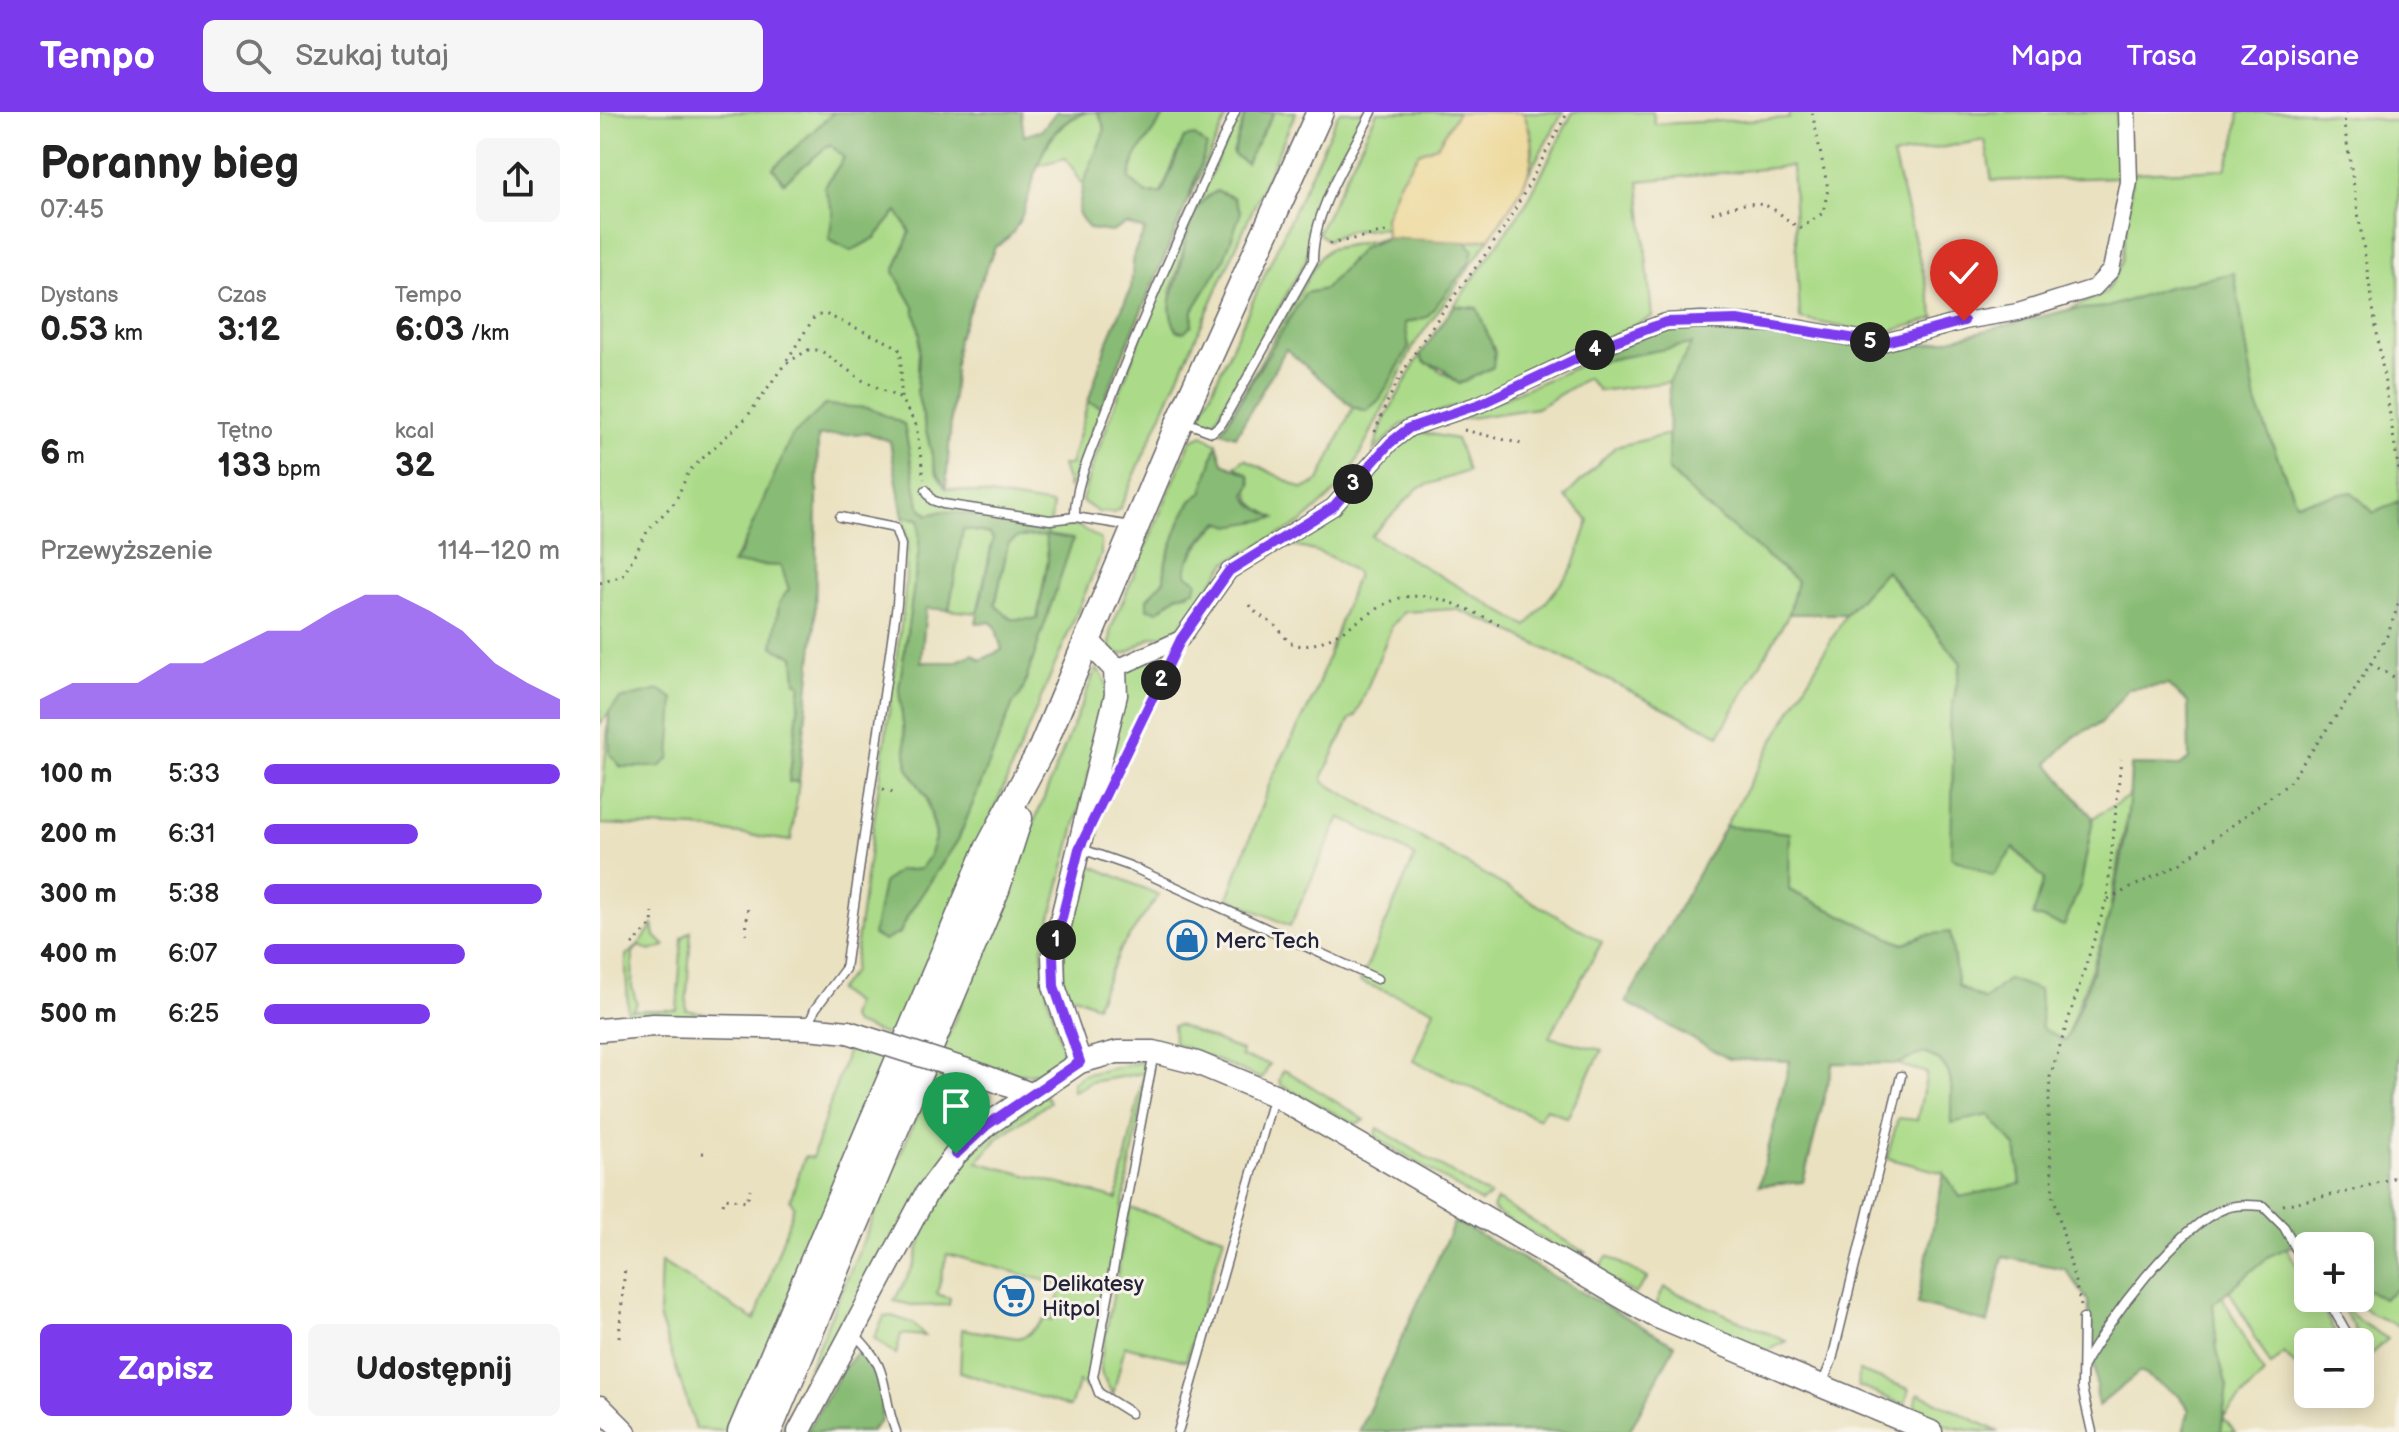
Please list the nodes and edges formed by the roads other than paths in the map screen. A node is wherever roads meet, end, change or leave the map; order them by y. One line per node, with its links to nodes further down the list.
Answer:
1 (1235, 112): 8 (lane)
2 (1320, 112): 5 (main road)
3 (1372, 112): 5 (lane)
4 (2127, 112): 10 (street)
5 (1180, 421): 9 (main road)
6 (926, 490): 8 (lane)
7 (840, 517): 16 (lane)
8 (1075, 517): 9 (lane)
9 (1136, 527): 11 (main road)
10 (1181, 639): 12 (street); 14 (lane)
11 (1087, 640): 12 (street); 13 (main road)
12 (1115, 669): 14 (street)
13 (1041, 750): 31 (main road); 32 (main road)
14 (1079, 849): 15 (lane); 19 (street)
15 (1377, 979)
16 (807, 1028): 17 (street); 21 (street, bridge)
17 (600, 1030)
18 (1154, 1052): 19 (street); 22 (street); 29 (lane)
19 (1080, 1062): 21 (street)
20 (1901, 1076): 27 (lane)
21 (1033, 1095): 25 (street)
22 (1274, 1095): 27 (street); 35 (lane)
23 (2294, 1245): 26 (lane)
24 (2083, 1318): 26 (lane)
25 (853, 1333): 33 (street); 34 (lane)
26 (2083, 1366): 37 (lane)
27 (1821, 1387): 36 (street)
28 (600, 1407): 30 (street)
29 (1131, 1413)
30 (625, 1432)
31 (741, 1432)
32 (768, 1432)
33 (799, 1432)
34 (896, 1432)
35 (1178, 1432)
36 (1931, 1432)
37 (2092, 1432)

